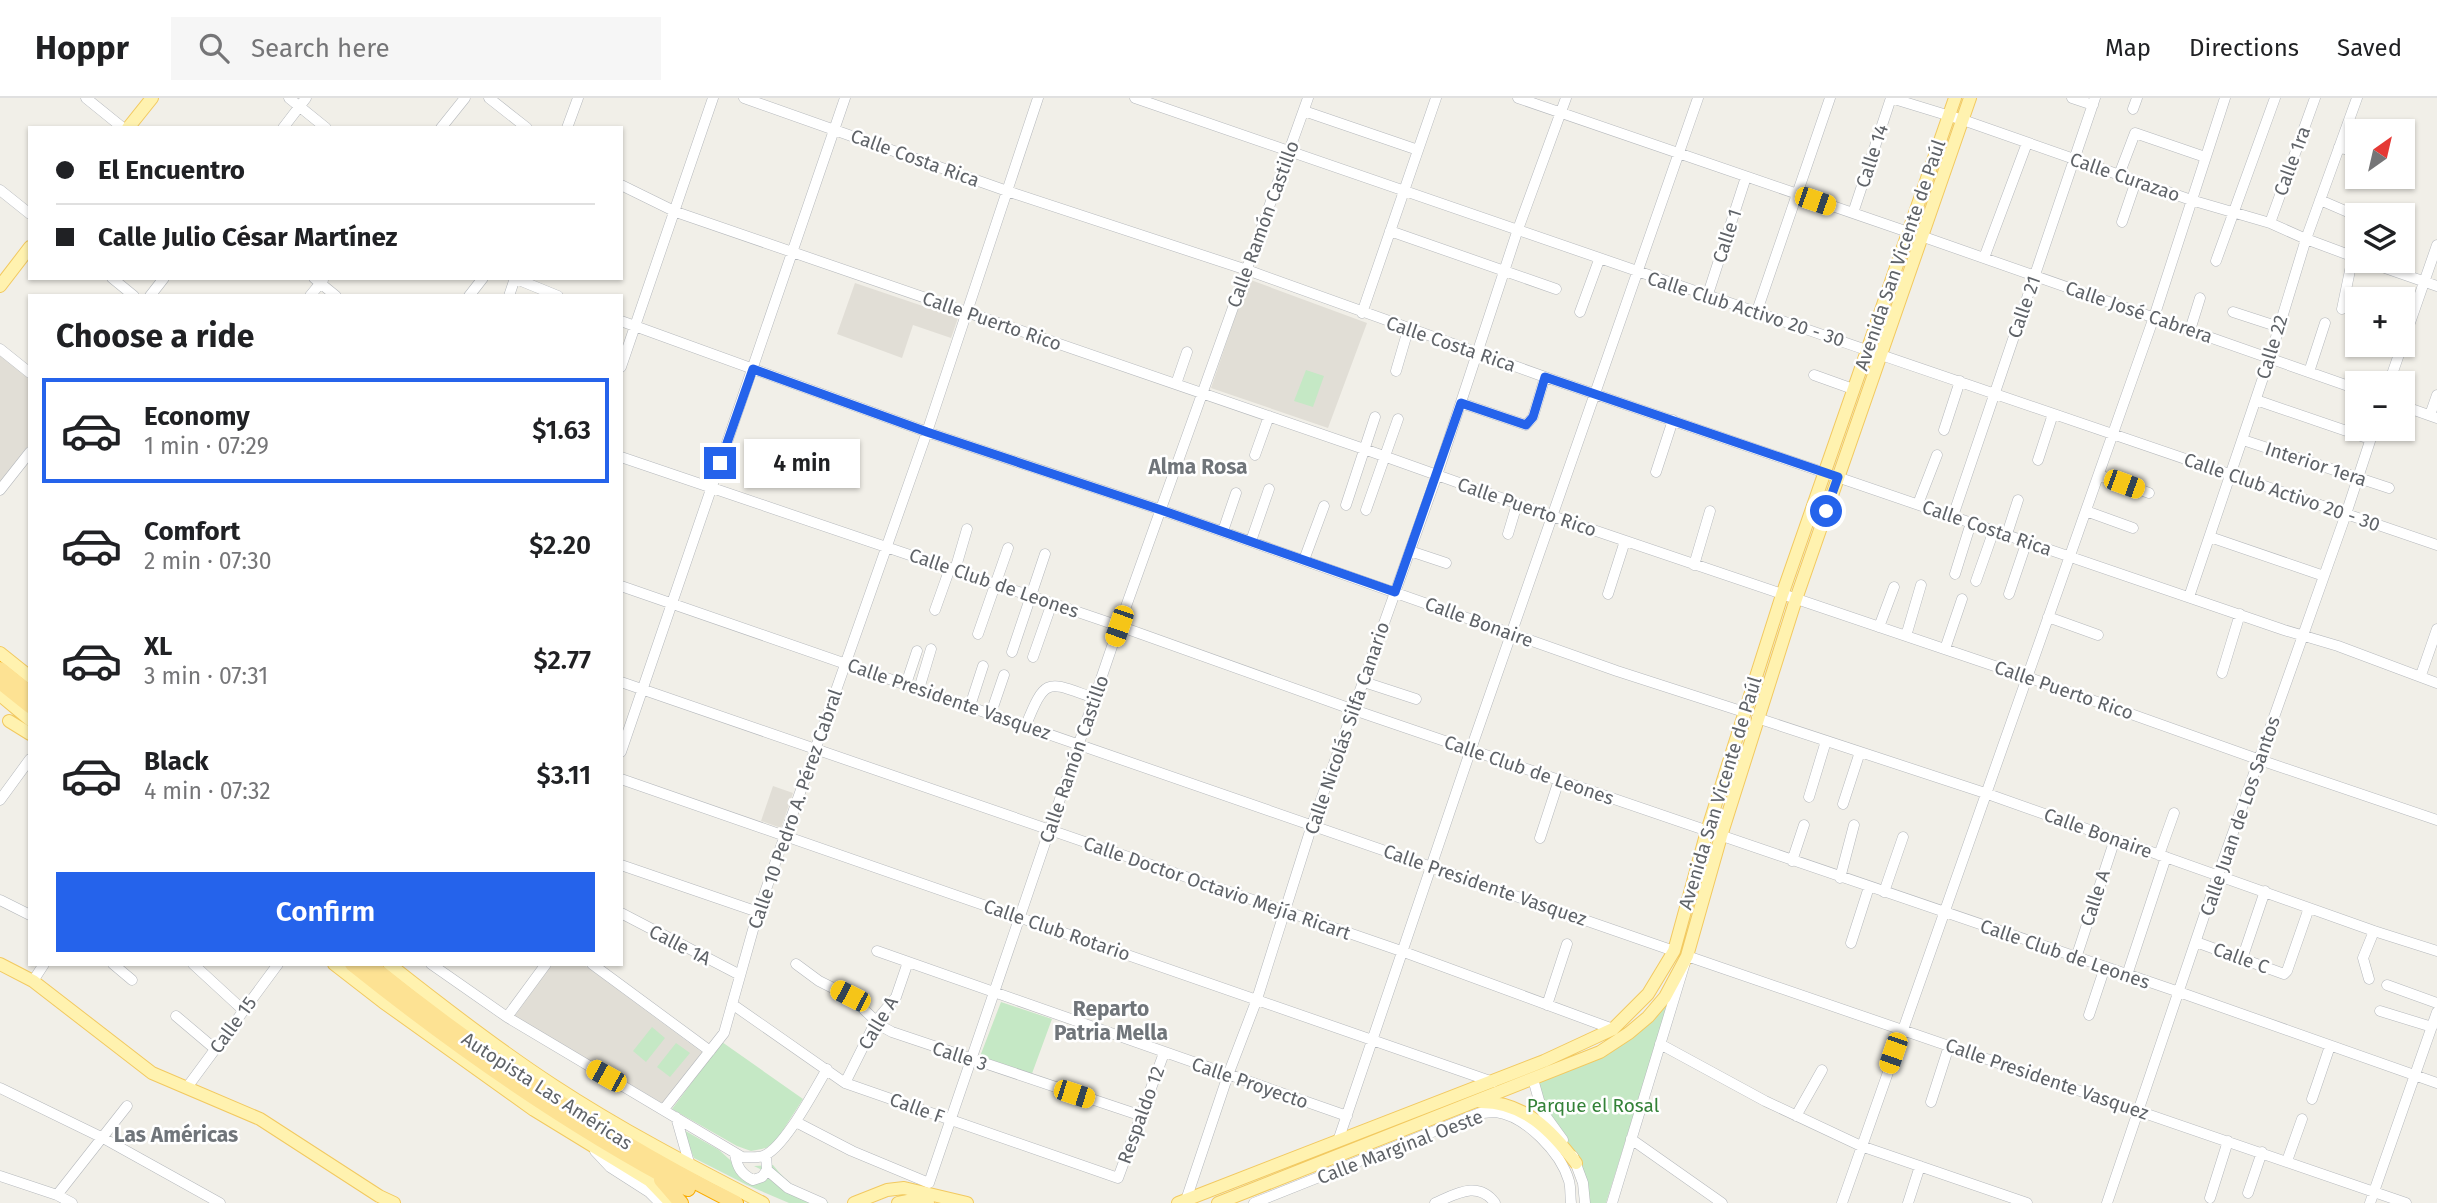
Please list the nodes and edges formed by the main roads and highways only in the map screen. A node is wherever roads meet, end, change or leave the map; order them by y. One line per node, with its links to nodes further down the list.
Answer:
1 (152, 98): 4 (main road)
2 (1955, 98): 26 (main road, Avenida San Vicente de Paúl)
3 (1970, 98): 22 (main road, Avenida San Vicente de Paúl)
4 (127, 126)
5 (28, 250): 6 (main road)
6 (0, 286)
7 (0, 653): 9 (main road)
8 (0, 669): 11 (highway)
9 (28, 675)
10 (0, 682): 13 (highway)
11 (28, 691)
12 (0, 695): 15 (main road)
13 (28, 704)
14 (4, 717): 16 (main road)
15 (28, 718)
16 (28, 733)
17 (0, 964): 28 (main road)
18 (337, 966): 29 (main road)
19 (354, 966): 23 (highway, Autopista Las Américas)
20 (372, 966): 32 (highway, Autopista Las Américas)
21 (392, 966): 25 (main road)
22 (1473, 1103): 24 (main road); 27 (main road, Avenida San Vicente de Paúl)
23 (638, 1162): 30 (highway); 31 (highway, Autopista Las Américas)
24 (1576, 1163)
25 (720, 1181): 33 (main road); 34 (main road)
26 (1182, 1202)
27 (1224, 1202)
28 (394, 1203)
29 (671, 1203)
30 (681, 1203)
31 (714, 1203)
32 (736, 1203)
33 (763, 1203)
34 (771, 1203)
35 (854, 1203): 38 (main road)
36 (898, 1203): 37 (main road)
37 (928, 1203)
38 (967, 1203)

